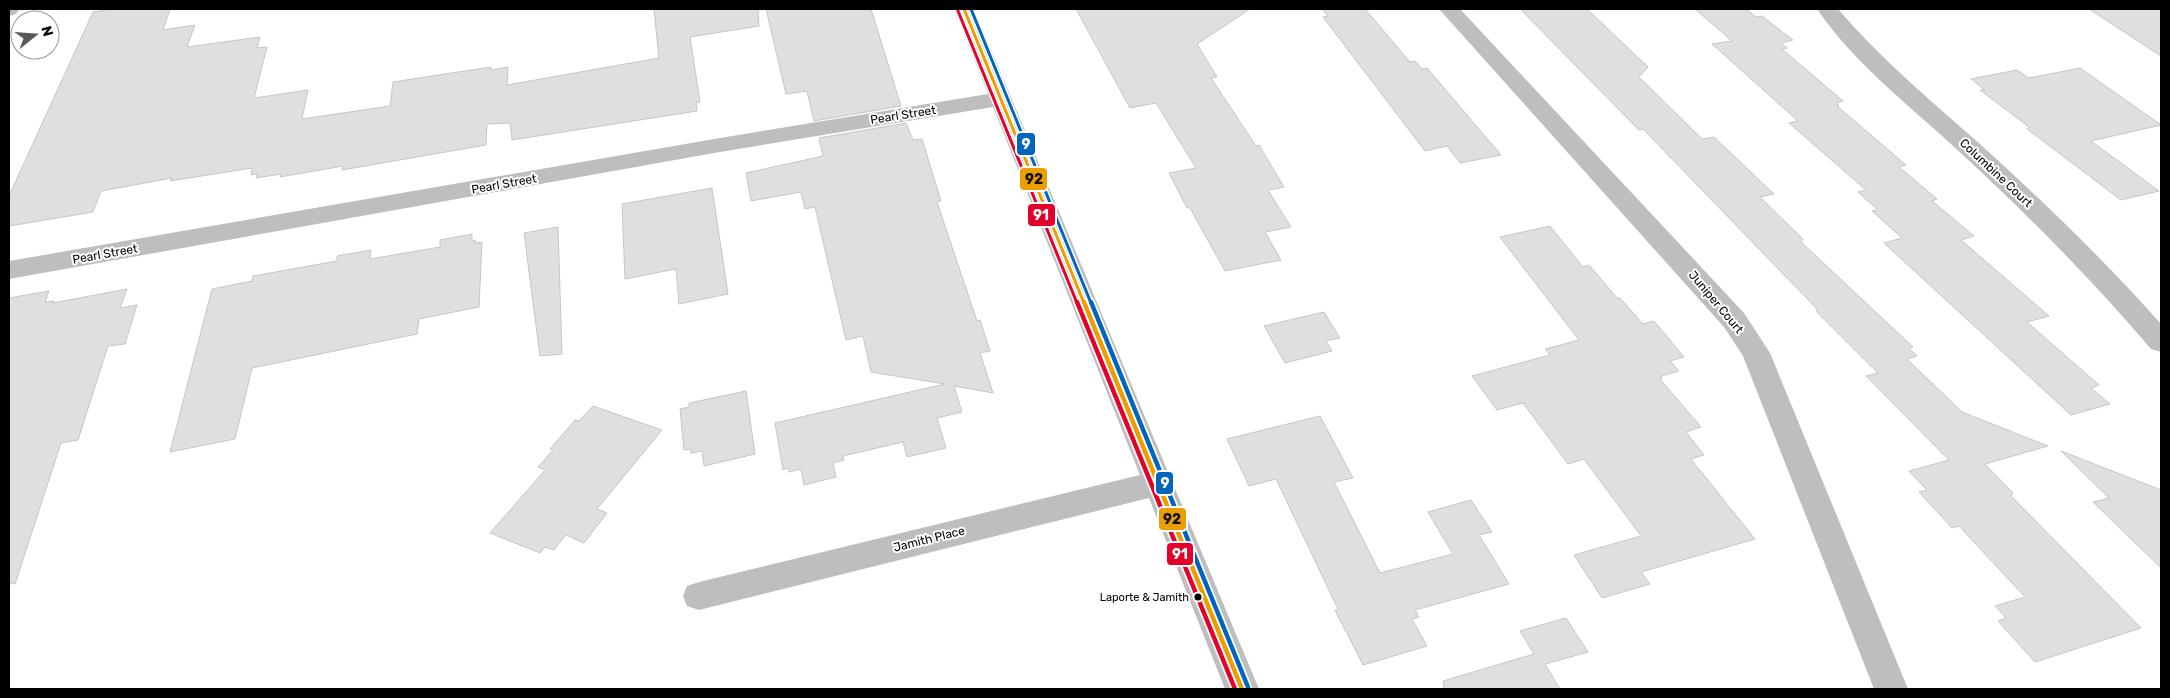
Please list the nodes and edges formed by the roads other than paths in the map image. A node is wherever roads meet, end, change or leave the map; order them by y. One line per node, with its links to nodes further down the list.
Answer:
1 (964, 9): 4 (street)
2 (1449, 9): 10 (street, Juniper Court)
3 (1827, 9): 6 (street, Columbine Court)
4 (1000, 99): 5 (street, Pearl Street); 7 (street)
5 (9, 270)
6 (2161, 342)
7 (1158, 483): 8 (street, Jamith Place); 9 (street)
8 (699, 596)
9 (1242, 689)
10 (1891, 689)

